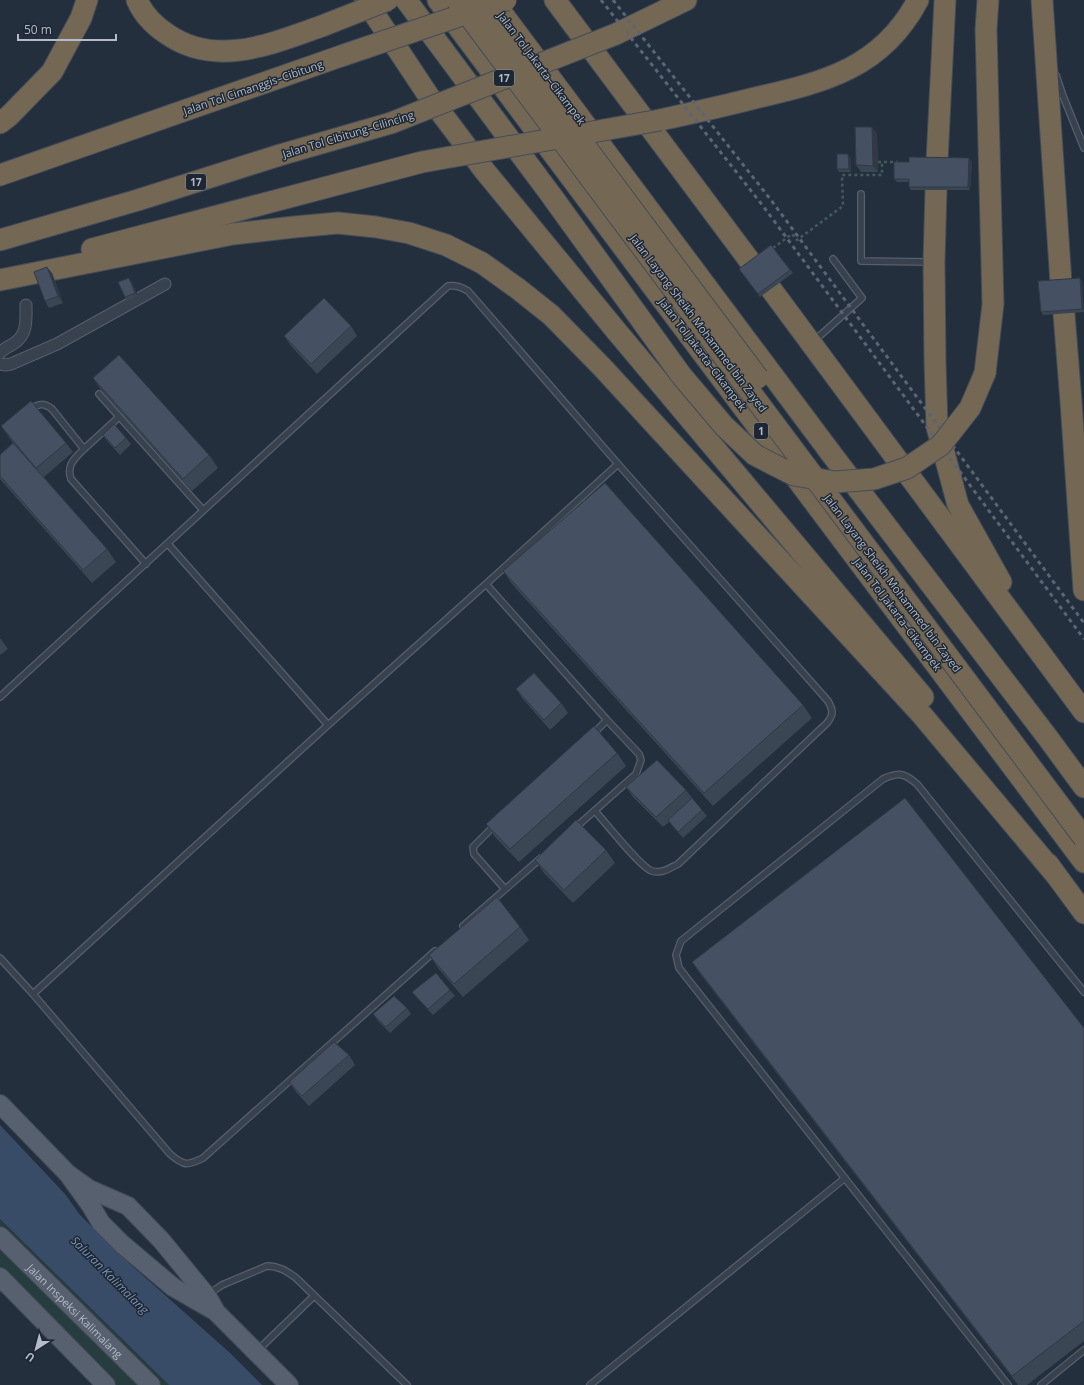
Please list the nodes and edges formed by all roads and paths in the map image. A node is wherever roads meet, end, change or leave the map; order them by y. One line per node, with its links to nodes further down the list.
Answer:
1 (87, 0): 20 (highway)
2 (137, 0): 4 (highway, bridge)
3 (365, 0): 69 (highway)
4 (388, 0)
5 (406, 0): 15 (highway, bridge)
6 (438, 0): 68 (highway, Jalan Tol Jakarta–Cikampek / 1)
7 (457, 0): 66 (highway, Jalan Layang Sheikh Mohammed bin Zayed / 1, bridge)
8 (476, 0): 63 (highway, Jalan Layang Sheikh Mohammed bin Zayed, bridge)
9 (492, 0): 61 (highway, Jalan Tol Jakarta–Cikampek)
10 (506, 0): 26 (highway, Jalan Tol Cimanggis–Cibitung, bridge)
11 (555, 0): 33 (highway)
12 (686, 0): 29 (highway, Jalan Tol Cibitung–Cilincing / 17, bridge)
13 (918, 0): 34 (highway, bridge)
14 (945, 0): 22 (highway)
15 (988, 0)
16 (1042, 0): 17 (highway)
17 (1044, 30): 18 (lane); 36 (highway)
18 (1052, 60)
19 (1054, 67): 21 (lane)
20 (0, 123)
21 (1084, 148)
22 (937, 161)
23 (878, 162): 24 (path)
24 (882, 162): 25 (path); 30 (path)
25 (899, 166)
26 (0, 175)
27 (936, 190): 32 (highway)
28 (861, 194): 32 (lane)
29 (0, 240)
30 (773, 248)
31 (833, 259): 41 (lane)
32 (934, 262): 55 (highway)
33 (752, 264)
34 (0, 273)
35 (0, 280): 69 (highway)
36 (1062, 283)
37 (165, 284): 43 (street)
38 (771, 289): 41 (highway)
39 (26, 305): 42 (street)
40 (1064, 314): 49 (highway)
41 (811, 343): 55 (highway)
42 (0, 353)
43 (0, 364)
44 (99, 394): 46 (lane)
45 (26, 412): 47 (lane)
46 (119, 417): 47 (lane); 50 (lane)
47 (84, 449): 52 (lane)
48 (618, 464): 50 (lane); 53 (lane); 62 (lane)
49 (1081, 494): 54 (highway)
50 (203, 510): 51 (lane)
51 (168, 544): 52 (lane); 59 (lane)
52 (146, 564): 56 (lane)
53 (486, 584): 58 (lane); 59 (lane)
54 (1084, 590)
55 (1039, 652): 57 (highway)
56 (0, 697)
57 (1084, 712)
58 (607, 720): 60 (lane); 62 (lane)
59 (328, 725): 76 (lane)
60 (590, 736)
61 (1084, 787)
62 (596, 811): 65 (lane)
63 (1084, 814)
64 (498, 822): 70 (lane)
65 (571, 832)
66 (1084, 838)
67 (547, 852): 70 (lane)
68 (1084, 862)
69 (1056, 875): 71 (highway)
70 (505, 889): 72 (lane)
71 (1084, 913)
72 (457, 931)
73 (440, 947): 76 (lane)
74 (0, 958): 76 (lane)
75 (1084, 992): 79 (lane)
76 (33, 994)
77 (0, 1104): 78 (main road)
78 (68, 1174): 83 (main road); 83 (main road)
79 (845, 1178): 90 (lane); 91 (lane)
80 (0, 1236): 87 (main road, Jalan Inspeksi Kalimalang)
81 (0, 1277): 86 (main road)
82 (314, 1296): 83 (lane); 85 (lane); 89 (lane)
83 (203, 1299): 85 (main road)
84 (1084, 1350): 92 (lane)
85 (256, 1352): 88 (main road)
86 (106, 1385)
87 (151, 1385)
88 (289, 1385)
89 (407, 1385)
90 (590, 1385)
91 (1008, 1385)
92 (1041, 1385)

